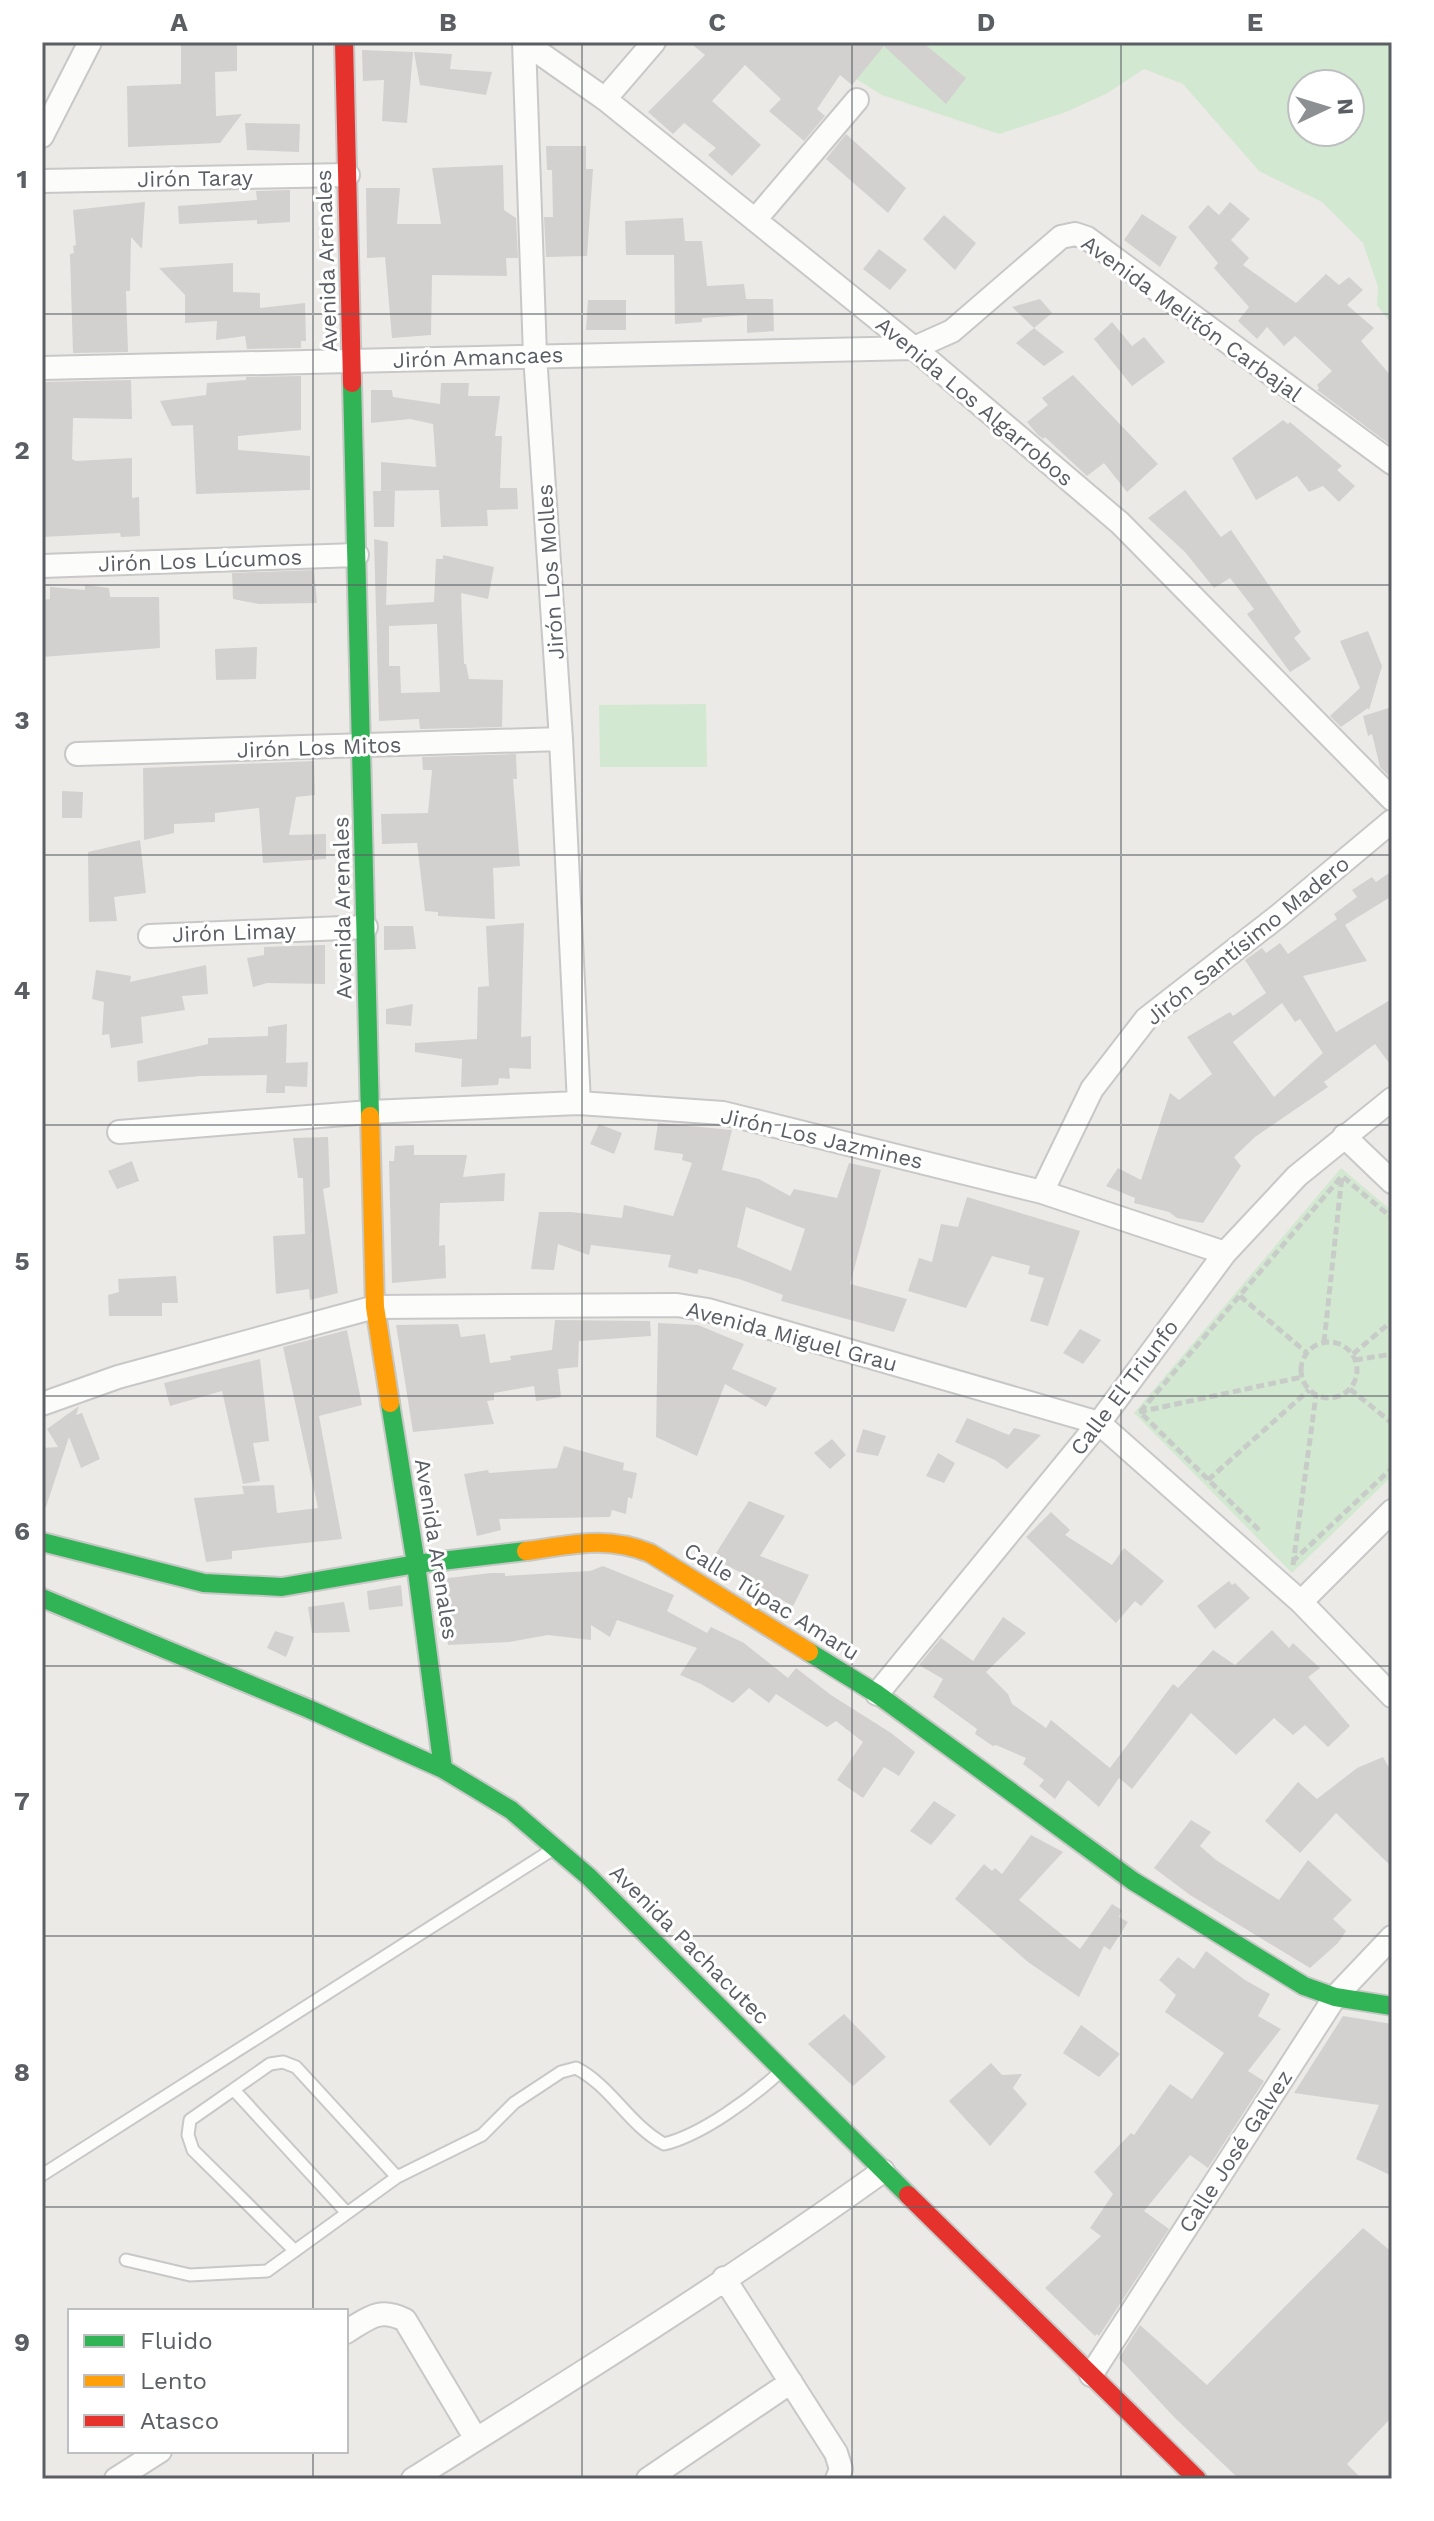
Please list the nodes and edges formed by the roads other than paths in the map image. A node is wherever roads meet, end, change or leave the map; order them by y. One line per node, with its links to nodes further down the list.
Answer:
1 (90, 42): 7 (street)
2 (344, 42): 8 (street, Avenida Arenales)
3 (524, 42): 5 (street, Avenida Los Algarrobos); 12 (street, Jirón Los Molles)
4 (654, 42): 5 (street)
5 (605, 99): 10 (street, Avenida Los Algarrobos)
6 (857, 100): 10 (street)
7 (42, 136)
8 (348, 175): 9 (street, Jirón Taray); 13 (street, Avenida Arenales)
9 (42, 181)
10 (755, 220): 11 (street, Avenida Los Algarrobos)
11 (914, 348): 12 (street, Jirón Amancaes); 15 (street, Avenida Melitón Carbajal); 21 (street, Avenida Los Algarrobos)
12 (535, 355): 13 (street, Jirón Amancaes); 18 (street, Jirón Los Molles)
13 (353, 361): 14 (street, Jirón Amancaes); 16 (street, Avenida Arenales)
14 (42, 368)
15 (1392, 463)
16 (357, 555): 17 (street, Jirón Los Lúcumos); 19 (street, Avenida Arenales)
17 (42, 566)
18 (561, 739): 19 (street, Jirón Los Mitos); 26 (street, Jirón Los Molles)
19 (362, 746): 20 (street, Jirón Los Mitos); 23 (street, Avenida Arenales)
20 (77, 754)
21 (1392, 799)
22 (1392, 821): 31 (street, Jirón Santísimo Madero)
23 (366, 927): 24 (street, Jirón Limay); 27 (street, Avenida Arenales)
24 (150, 936)
25 (1392, 1099): 29 (street, Calle El Triunfo)
26 (579, 1103): 27 (street, Jirón Los Jazmines); 31 (street, Jirón Los Jazmines)
27 (370, 1112): 28 (street, Jirón Los Jazmines); 33 (street, Avenida Arenales)
28 (119, 1132)
29 (1344, 1136): 30 (street); 32 (street, Calle El Triunfo)
30 (1392, 1182)
31 (1042, 1192): 32 (street, Jirón Los Jazmines)
32 (1225, 1253): 35 (street, Calle El Triunfo)
33 (375, 1307): 34 (street, Avenida Miguel Grau); 35 (street, Avenida Miguel Grau); 38 (street, Avenida Arenales)
34 (42, 1404)
35 (1099, 1423): 40 (street, Avenida Miguel Grau); 41 (street, Calle El Triunfo)
36 (1392, 1511): 40 (street)
37 (42, 1542): 38 (street, Calle Túpac Amaru)
38 (416, 1564): 41 (street, Calle Túpac Amaru); 43 (street, Avenida Arenales)
39 (42, 1598): 43 (street, Avenida Pachacutec)
40 (1301, 1602): 42 (street, Avenida Miguel Grau)
41 (877, 1694): 46 (street, Calle Túpac Amaru)
42 (1392, 1696)
43 (443, 1769): 44 (street, Avenida Pachacutec)
44 (555, 1848): 48 (street, Avenida Pachacutec); 51 (lane)
45 (1392, 1937): 46 (street, Calle José Galvez)
46 (1335, 1997): 47 (street, Calle Túpac Amaru); 58 (street, Calle José Galvez)
47 (1392, 2006)
48 (782, 2071): 50 (street, Avenida Pachacutec); 52 (lane)
49 (234, 2090): 52 (lane); 53 (lane); 54 (lane)
50 (883, 2171): 56 (street); 58 (street, Avenida Pachacutec)
51 (42, 2175)
52 (397, 2177): 53 (lane)
53 (347, 2213): 54 (lane)
54 (295, 2251): 55 (lane)
55 (126, 2260)
56 (724, 2278): 59 (street); 60 (street)
57 (348, 2331): 60 (street)
58 (1091, 2375): 66 (street, Avenida Pachacutec)
59 (791, 2382): 64 (street); 65 (street)
60 (476, 2439): 63 (street)
61 (157, 2453): 62 (street)
62 (116, 2479)
63 (413, 2479)
64 (648, 2479)
65 (837, 2479)
66 (1197, 2479)

